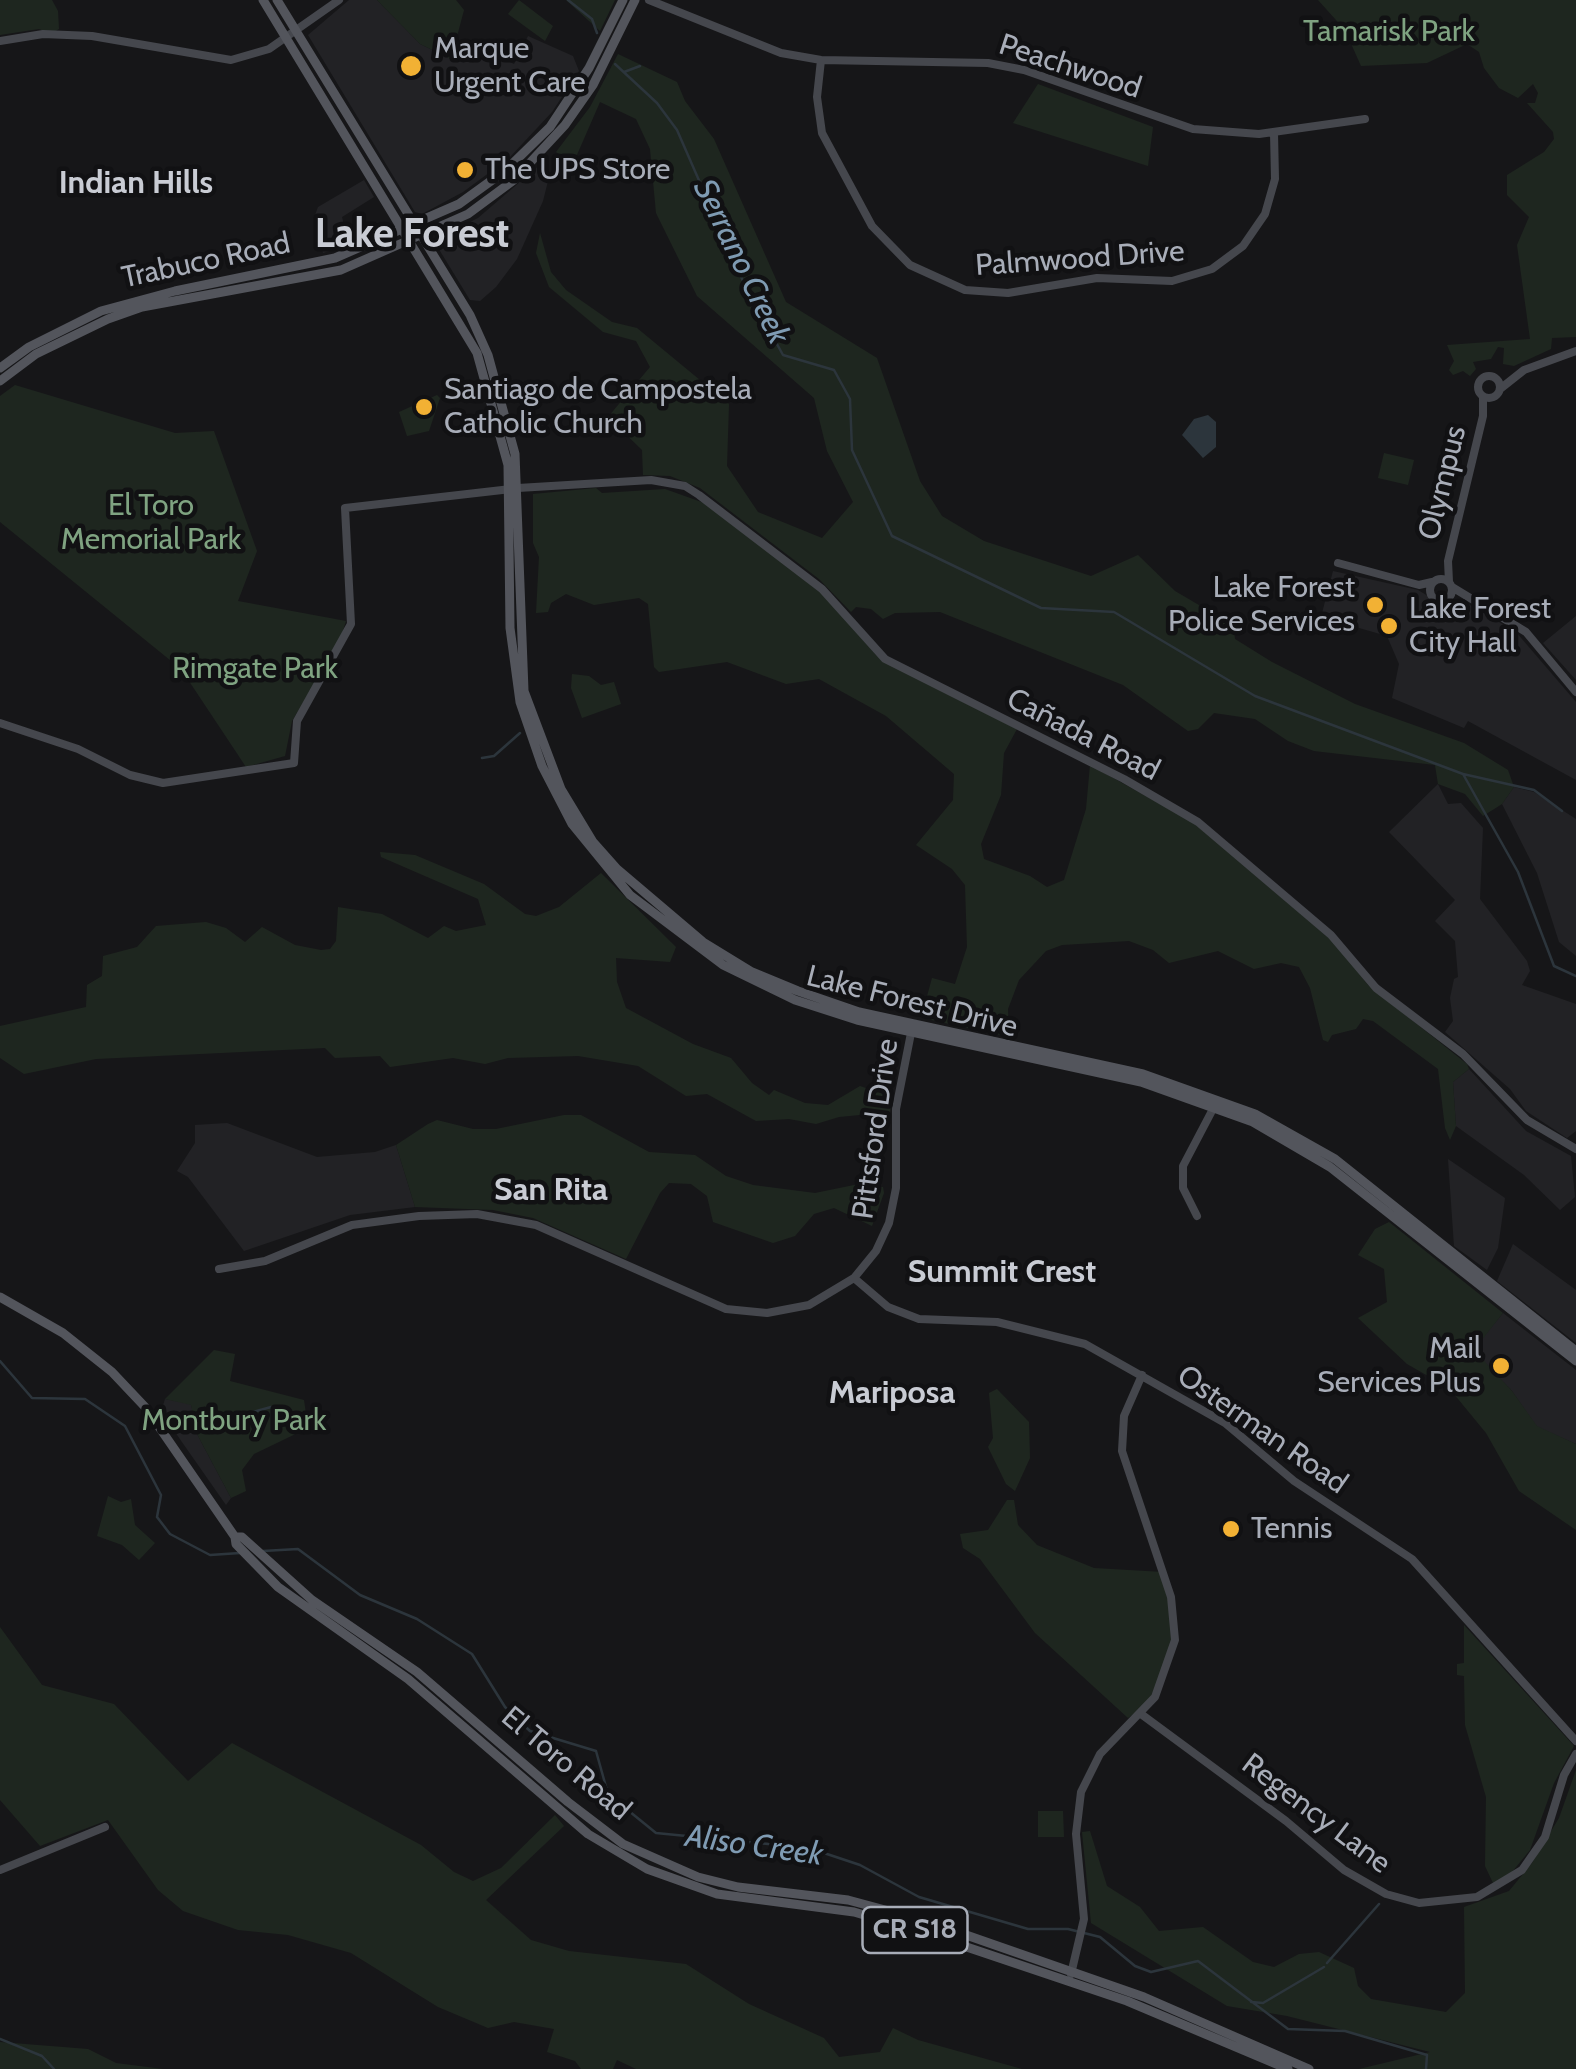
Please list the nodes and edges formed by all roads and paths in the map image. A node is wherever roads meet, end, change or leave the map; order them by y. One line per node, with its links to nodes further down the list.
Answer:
1 (263, 0): 8 (main road, Lake Forest Drive)
2 (277, 0): 7 (main road, Lake Forest Drive)
3 (339, 0): 7 (street)
4 (624, 0): 11 (main road, Trabuco Road)
5 (635, 0): 15 (main road, Trabuco Road)
6 (649, 0): 10 (street, Peachwood)
7 (296, 31): 8 (street); 19 (main road, Lake Forest Drive)
8 (286, 38): 9 (street); 20 (main road, Lake Forest Drive)
9 (0, 41)
10 (821, 60): 13 (street, Peachwood); 13 (street, Palmwood Drive)
11 (568, 104): 14 (main road, Trabuco Road); 15 (main road)
12 (1364, 119): 13 (street, Peachwood)
13 (1274, 133)
14 (532, 147): 16 (main road, Trabuco Road); 17 (main road)
15 (544, 150): 17 (main road, Trabuco Road)
16 (506, 170): 18 (main road); 19 (main road, Trabuco Road)
17 (514, 180): 18 (main road, Trabuco Road)
18 (472, 211): 21 (main road, Trabuco Road)
19 (416, 225): 20 (main road, Trabuco Road); 21 (main road, Lake Forest Drive)
20 (403, 231): 22 (main road, Lake Forest Drive); 23 (main road, Trabuco Road)
21 (422, 236): 22 (main road, Trabuco Road); 32 (main road, Lake Forest Drive)
22 (409, 242): 24 (main road, Trabuco Road); 32 (main road, Lake Forest Drive)
23 (254, 274): 24 (main road); 27 (main road, Trabuco Road)
24 (214, 295): 27 (main road, Trabuco Road)
25 (1576, 351): 28 (street)
26 (0, 352): 27 (street)
27 (7, 367): 30 (main road, Trabuco Road)
28 (1524, 370): 29 (street); 31 (street)
29 (1495, 377): 31 (street); 31 (street)
30 (0, 381)
31 (1492, 394): 33 (street, Olympus)
32 (514, 489): 41 (main road, Lake Forest Drive); 42 (main road, Lake Forest Drive); 45 (street, Cañada Road); 50 (street, Cañada Road)
33 (1448, 560): 35 (street, Olympus); 36 (street, Olympus)
34 (1338, 563): 37 (street)
35 (1435, 581): 36 (street); 37 (street); 38 (street)
36 (1450, 584): 39 (street); 40 (street, Olympus)
37 (1419, 585): 38 (street)
38 (1430, 594): 40 (street)
39 (1464, 596): 40 (street); 44 (street)
40 (1449, 598)
41 (518, 608): 42 (main road); 43 (main road, Lake Forest Drive)
42 (510, 628): 43 (main road); 46 (main road, Lake Forest Drive)
43 (519, 641): 46 (main road, Lake Forest Drive)
44 (1576, 692)
45 (0, 723)
46 (912, 1028): 47 (main road, Lake Forest Drive); 54 (street, Pittsford Drive)
47 (1216, 1102): 48 (main road, Lake Forest Drive); 49 (main road, Lake Forest Drive); 52 (street)
48 (1265, 1129): 49 (main road); 51 (main road, Lake Forest Drive)
49 (1295, 1135): 51 (main road); 56 (main road, Lake Forest Drive)
50 (1576, 1149)
51 (1312, 1156): 57 (main road, Lake Forest Drive)
52 (1196, 1216)
53 (219, 1269): 54 (street, Pittsford Drive)
54 (854, 1278): 58 (street, Osterman Road)
55 (0, 1297): 59 (main road, El Toro Road / CR S18)
56 (1576, 1351)
57 (1576, 1361)
58 (1142, 1375): 60 (street); 61 (street, Osterman Road)
59 (235, 1540): 65 (main road, El Toro Road); 65 (main road, El Toro Road / CR S18)
60 (1141, 1714): 62 (street, Regency Lane); 65 (street)
61 (1576, 1742)
62 (1576, 1754)
63 (105, 1827): 64 (street)
64 (0, 1870)
65 (1071, 1975): 66 (main road, El Toro Road / CR S18); 67 (main road, El Toro Road)
66 (1288, 2069)
67 (1309, 2069)

